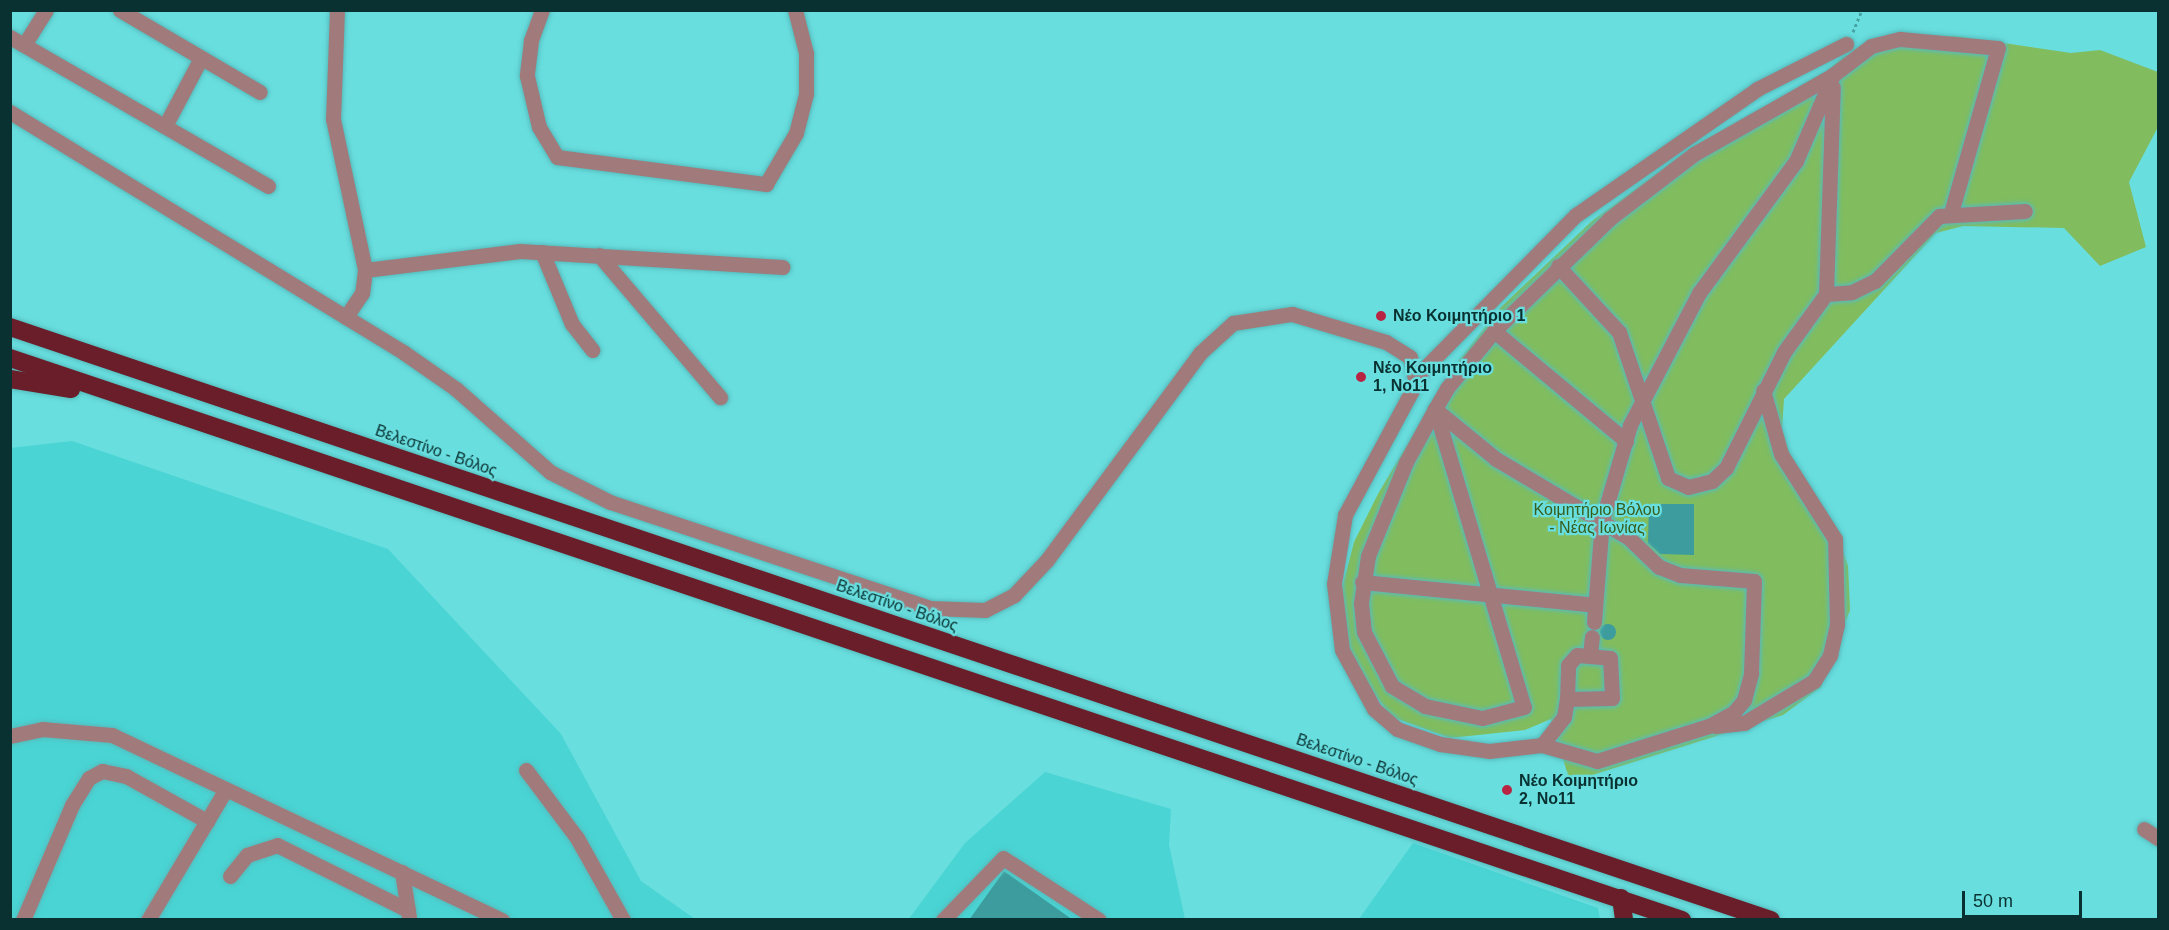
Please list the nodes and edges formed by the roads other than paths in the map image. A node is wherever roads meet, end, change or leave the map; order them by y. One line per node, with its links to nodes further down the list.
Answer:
1 (46, 10): 8 (street)
2 (120, 10): 9 (street)
3 (337, 10): 21 (street)
4 (542, 10): 5 (street)
5 (795, 10)
6 (10, 37): 8 (street)
7 (1846, 44): 28 (street)
8 (24, 45): 13 (street)
9 (201, 58): 11 (street); 13 (street)
10 (1833, 75): 16 (street); 19 (street); 22 (street); 32 (street)
11 (260, 92)
12 (10, 112): 23 (street)
13 (165, 126): 14 (street)
14 (268, 186)
15 (2025, 211): 16 (street)
16 (1951, 213): 22 (street)
17 (542, 252): 18 (street); 21 (street); 26 (street)
18 (599, 255): 20 (street); 31 (street)
19 (1558, 266): 25 (street); 32 (street)
20 (783, 267)
21 (365, 270): 23 (street)
22 (1826, 294): 30 (street)
23 (346, 317): 28 (street)
24 (10, 327): 62 (highway, Βελεστίνο - Βόλος)
25 (1494, 331): 33 (street); 35 (street)
26 (592, 350)
27 (10, 358): 34 (highway)
28 (1417, 376): 44 (street)
29 (10, 379): 34 (highway)
30 (1763, 390): 32 (street); 42 (street)
31 (720, 397)
32 (1640, 406): 35 (street)
33 (1435, 409): 36 (street); 37 (street); 38 (street)
34 (194, 420): 52 (highway)
35 (1626, 441): 36 (street)
36 (1602, 521): 39 (street); 42 (street)
37 (1362, 582): 38 (street); 38 (street)
38 (1489, 594): 39 (street)
39 (1595, 605): 40 (street)
40 (1590, 655): 41 (street); 41 (street)
41 (1567, 699): 44 (street)
42 (1709, 726): 44 (street)
43 (10, 736): 46 (street)
44 (1542, 745)
45 (526, 770): 58 (street)
46 (226, 789): 47 (street); 50 (street)
47 (207, 821): 55 (street); 56 (street)
48 (2144, 829): 49 (street)
49 (2158, 838)
50 (402, 872): 53 (street); 57 (street)
51 (230, 876): 53 (street)
52 (1621, 898): 54 (highway); 61 (highway)
53 (409, 915)
54 (1681, 919)
55 (23, 920)
56 (148, 920)
57 (502, 920)
58 (623, 920)
59 (943, 920): 60 (street)
60 (1099, 920)
61 (1624, 920)
62 (1771, 920)

